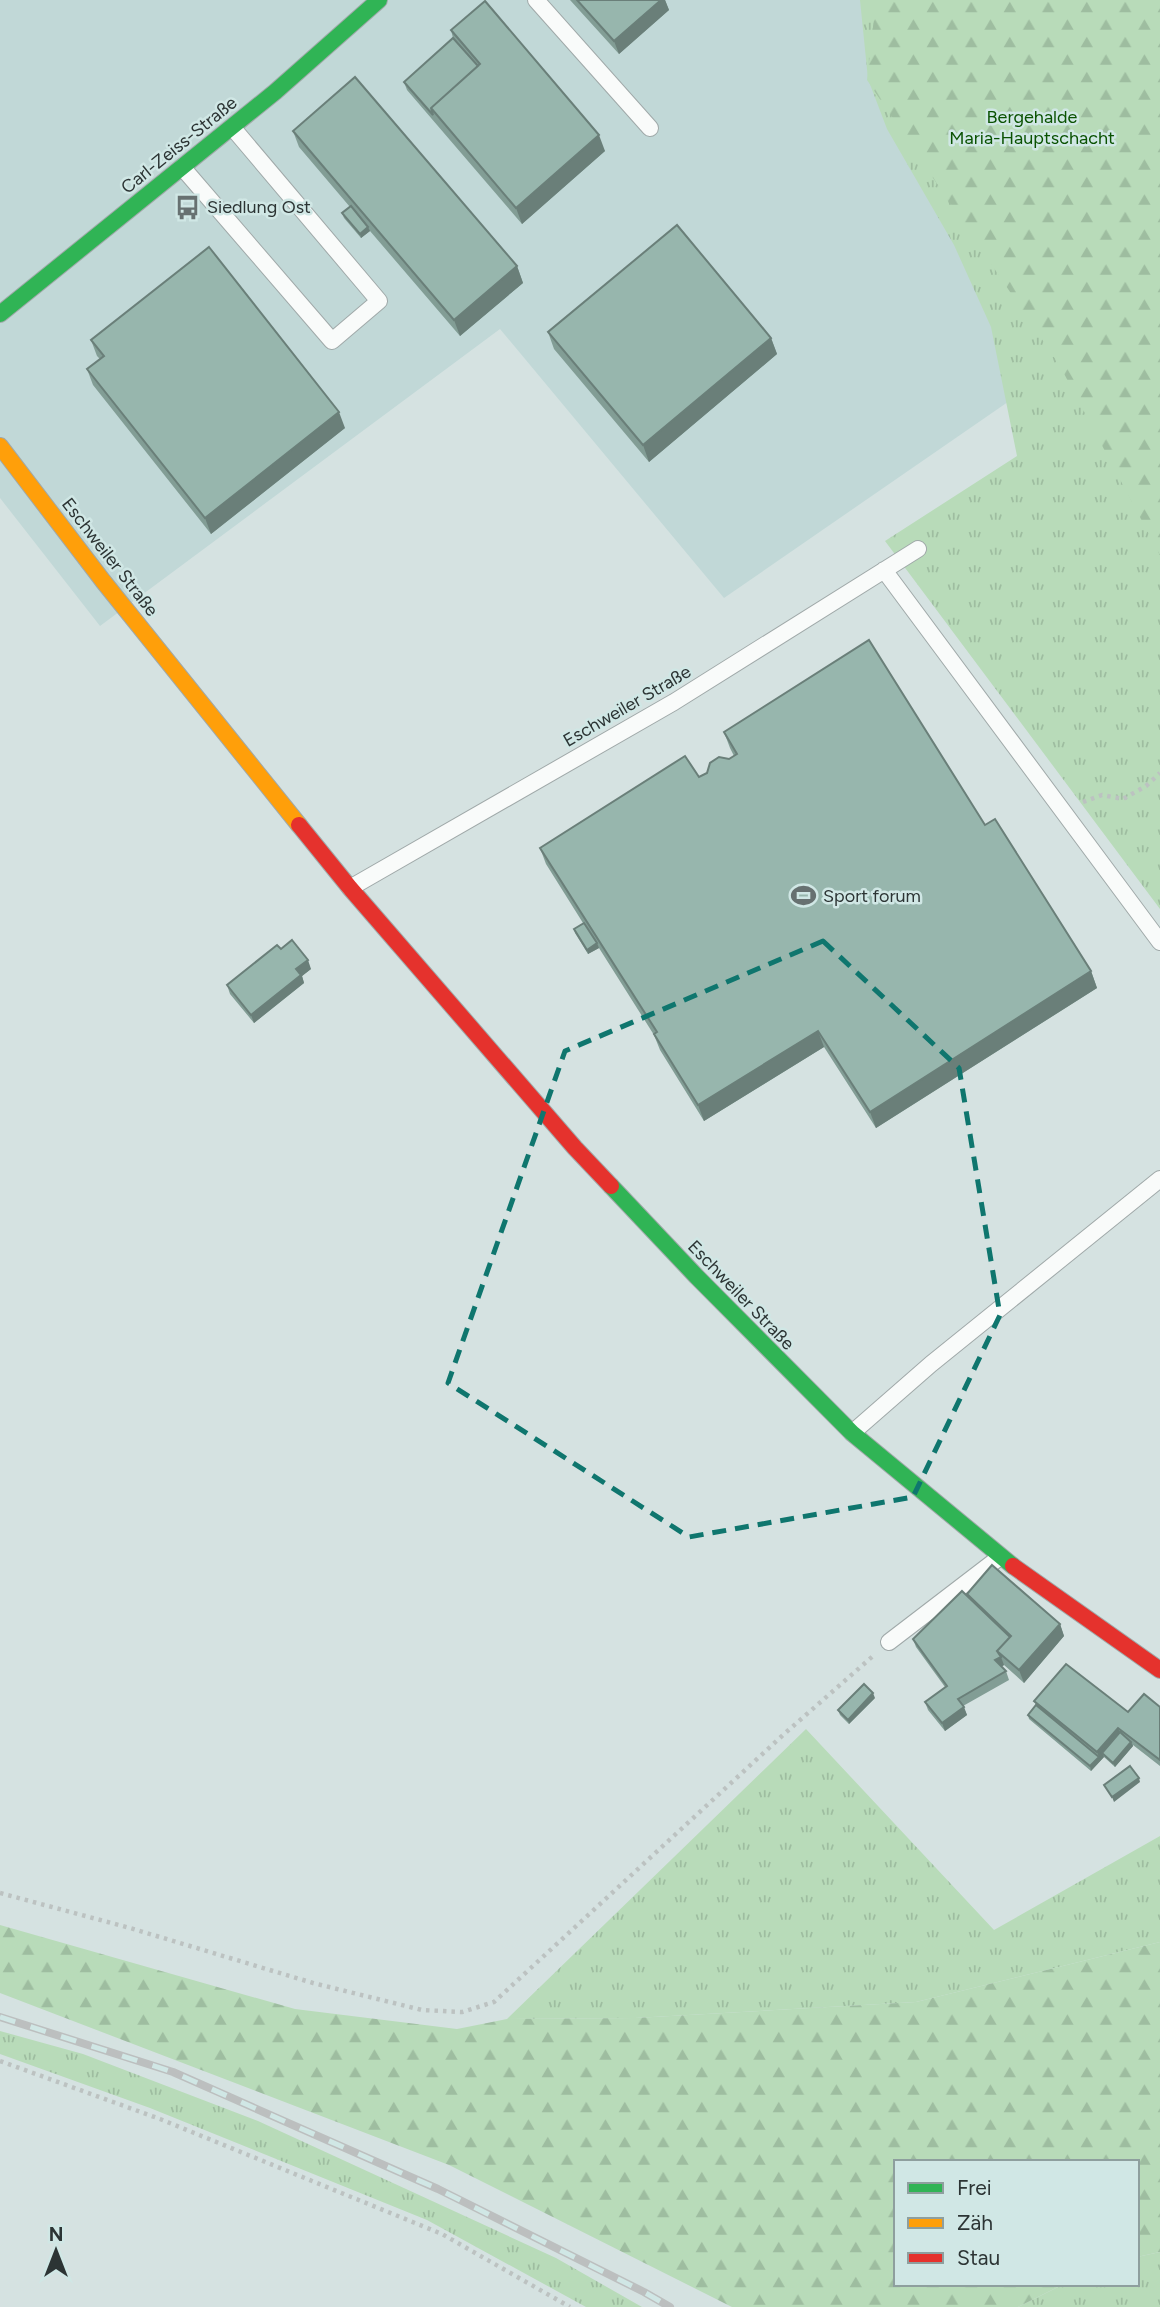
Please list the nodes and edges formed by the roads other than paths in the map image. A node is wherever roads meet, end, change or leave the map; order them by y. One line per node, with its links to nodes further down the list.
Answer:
1 (379, 0): 3 (street, Carl-Zeiss-Straße)
2 (536, 0): 4 (lane)
3 (233, 127): 5 (street, Carl-Zeiss-Straße); 5 (lane)
4 (650, 128)
5 (182, 167): 6 (street, Carl-Zeiss-Straße)
6 (0, 314)
7 (0, 446): 10 (street, Eschweiler Straße)
8 (918, 549): 9 (lane, Eschweiler Straße)
9 (884, 570): 10 (lane, Eschweiler Straße); 11 (lane)
10 (350, 888): 13 (street, Eschweiler Straße)
11 (1160, 942)
12 (1160, 1179): 13 (lane)
13 (852, 1433): 14 (street, Eschweiler Straße)
14 (1000, 1557): 15 (lane); 16 (street, Eschweiler Straße)
15 (889, 1642)
16 (1160, 1670)

